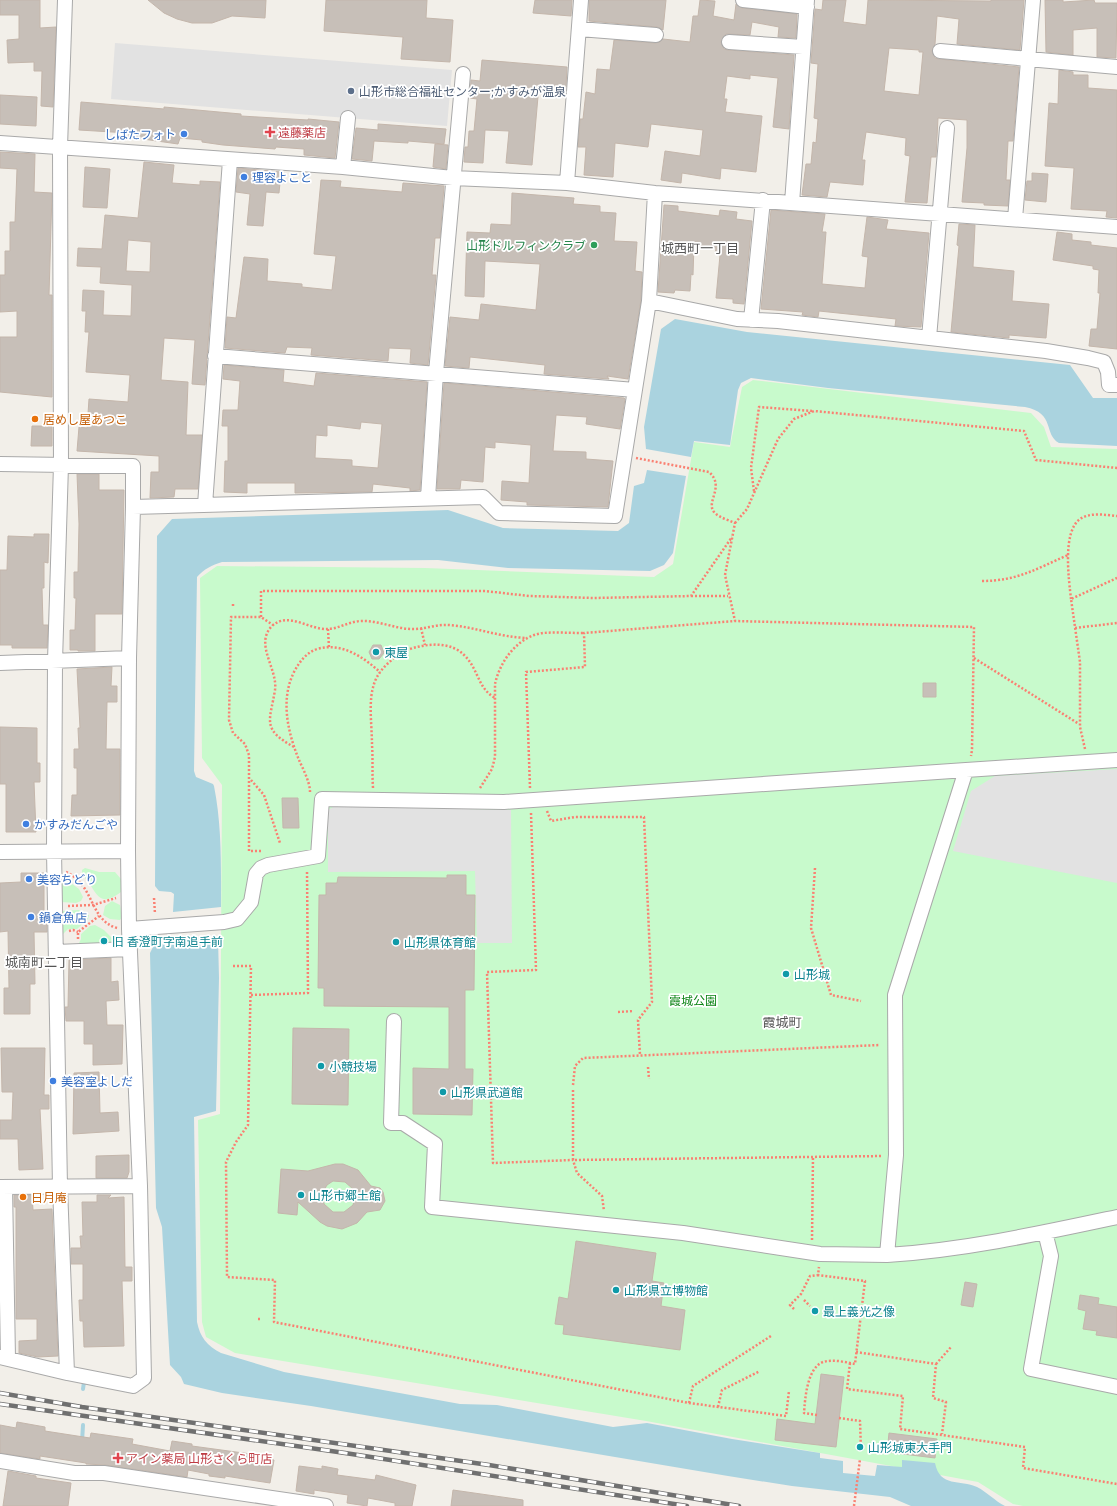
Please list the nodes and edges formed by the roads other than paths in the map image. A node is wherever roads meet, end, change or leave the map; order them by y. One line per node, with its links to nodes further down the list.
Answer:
1 (65, 0): 17 (street)
2 (581, 0): 6 (street)
3 (742, 0): 5 (street)
4 (1032, 0): 11 (street)
5 (807, 3): 9 (street)
6 (579, 29): 7 (street); 21 (street)
7 (656, 35)
8 (729, 42): 9 (street)
9 (803, 47): 24 (street)
10 (940, 51): 11 (street)
11 (1028, 60): 12 (street); 26 (street)
12 (1117, 67)
13 (463, 74): 20 (street)
14 (348, 118): 19 (street)
15 (946, 128): 25 (street)
16 (0, 143): 17 (street)
17 (60, 147): 18 (street); 36 (street)
18 (230, 160): 19 (street); 31 (street)
19 (343, 167): 20 (street)
20 (453, 178): 21 (street); 32 (street)
21 (567, 184): 22 (street)
22 (655, 193): 23 (street); 28 (street)
23 (763, 200): 24 (street); 29 (street)
24 (792, 203): 25 (street)
25 (939, 214): 26 (street); 30 (street)
26 (1015, 219): 27 (street)
27 (1117, 227)
28 (649, 301): 29 (street); 34 (street)
29 (751, 320): 30 (street)
30 (929, 338): 33 (street)
31 (215, 356): 32 (street); 38 (street)
32 (436, 373): 34 (street); 37 (street)
33 (1117, 385)
34 (635, 390): 37 (street)
35 (0, 464): 36 (street)
36 (61, 465): 39 (street); 41 (street)
37 (428, 498): 38 (street)
38 (205, 505): 39 (street)
39 (133, 507): 40 (street)
40 (129, 658): 41 (street); 46 (street)
41 (55, 661): 42 (street); 45 (street)
42 (0, 662)
43 (1117, 760): 44 (street)
44 (966, 770): 48 (street); 57 (street)
45 (54, 851): 46 (street); 47 (street); 50 (street)
46 (128, 851): 48 (street)
47 (0, 852)
48 (129, 929): 49 (street)
49 (130, 949): 50 (street); 52 (street)
50 (56, 952): 54 (street)
51 (394, 1021): 57 (street)
52 (140, 1186): 54 (street); 59 (street)
53 (3, 1187): 54 (street); 58 (street)
54 (60, 1187): 59 (street)
55 (1117, 1217): 56 (street)
56 (1045, 1232): 57 (street); 60 (street)
57 (888, 1255)
58 (4, 1357): 59 (street)
59 (67, 1373)
60 (1117, 1387)
61 (0, 1461): 62 (street)
62 (326, 1506)

